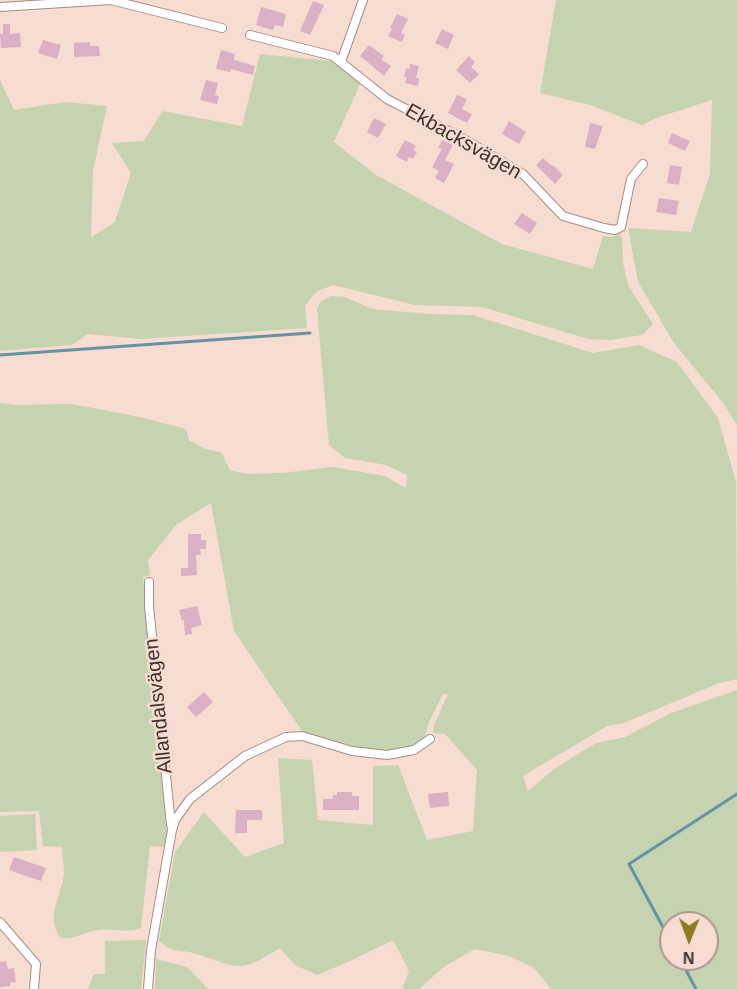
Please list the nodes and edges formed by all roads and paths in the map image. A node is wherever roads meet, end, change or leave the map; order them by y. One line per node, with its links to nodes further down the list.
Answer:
1 (151, 0): 4 (street)
2 (363, 0): 7 (street)
3 (0, 7): 4 (street)
4 (150, 9): 5 (street)
5 (222, 27)
6 (250, 35): 7 (street)
7 (340, 62): 8 (street, Ekbacksvägen)
8 (643, 164)
9 (149, 582): 11 (street, Allandalsvägen)
10 (430, 739): 11 (street, Allandalsvägen)
11 (172, 830): 14 (street, Allandalsvägen)
12 (0, 922): 13 (street)
13 (34, 989)
14 (148, 989)

